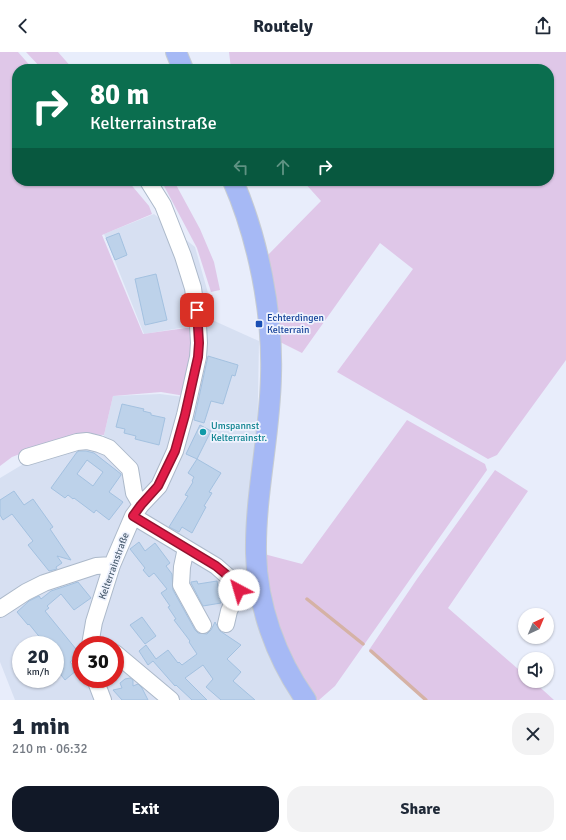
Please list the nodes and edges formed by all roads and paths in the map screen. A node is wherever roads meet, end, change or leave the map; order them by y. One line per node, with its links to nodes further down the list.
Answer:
1 (176, 52): 2 (main road)
2 (181, 64)
3 (151, 186): 6 (street, Kelterrainstraße)
4 (235, 186): 17 (main road)
5 (27, 457): 6 (street)
6 (137, 510): 7 (street); 8 (street, Kelterrainstraße)
7 (186, 548): 10 (street); 11 (street)
8 (112, 566): 9 (street); 12 (street, Kelterrainstraße)
9 (0, 609)
10 (226, 624)
11 (203, 625)
12 (94, 636)
13 (124, 661): 16 (street)
14 (98, 688): 15 (street)
15 (103, 700)
16 (171, 700)
17 (306, 700)

